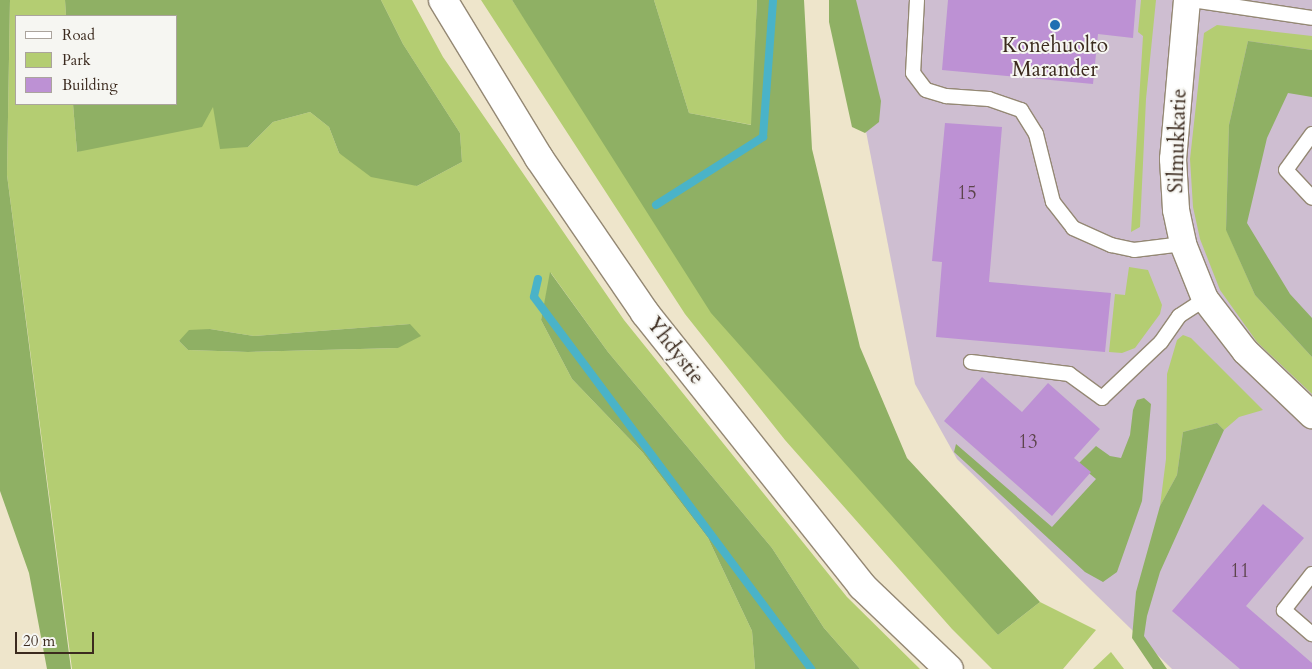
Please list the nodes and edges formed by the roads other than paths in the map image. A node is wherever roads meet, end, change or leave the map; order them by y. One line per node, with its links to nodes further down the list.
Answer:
1 (443, 0): 14 (highway, Yhdystie)
2 (918, 0): 8 (lane)
3 (1187, 0): 8 (street, Silmukkatie)
4 (1192, 0): 5 (lane)
5 (1312, 18)
6 (1312, 134): 7 (lane)
7 (1312, 198)
8 (1183, 244): 9 (street, Silmukkatie)
9 (1205, 299): 10 (lane); 11 (street, Silmukkatie)
10 (971, 362)
11 (1312, 415)
12 (1312, 574): 13 (lane)
13 (1312, 634)
14 (949, 669)

